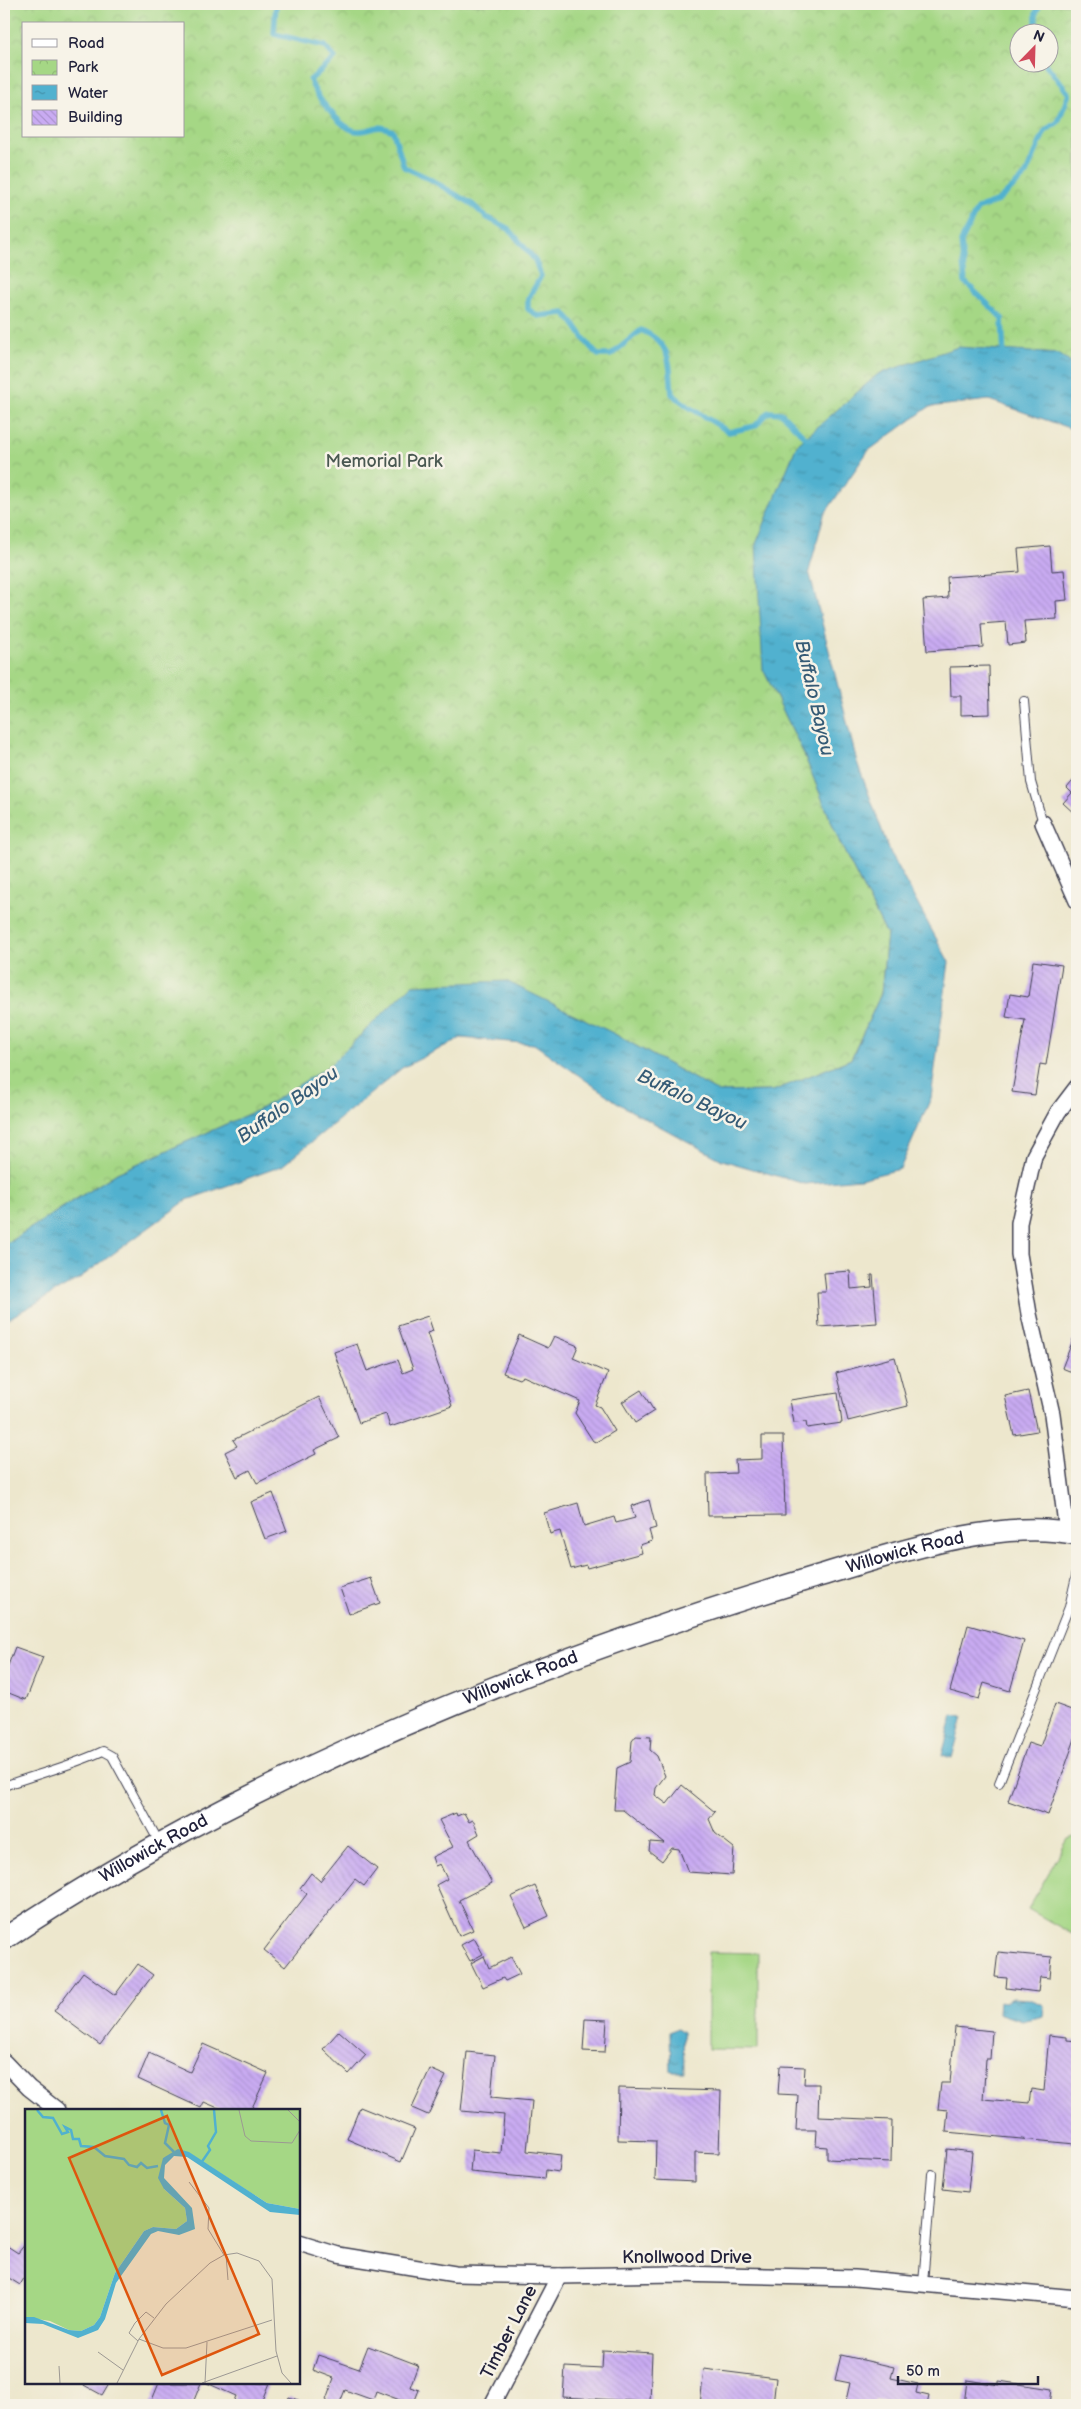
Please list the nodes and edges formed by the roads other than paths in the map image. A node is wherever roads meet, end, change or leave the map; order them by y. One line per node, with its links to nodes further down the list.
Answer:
1 (1024, 701): 2 (lane)
2 (1043, 823): 3 (street)
3 (1077, 901)
4 (1077, 1087): 5 (street)
5 (1072, 1533): 9 (street, Willowick Road)
6 (1077, 1572): 7 (lane)
7 (999, 1783)
8 (4, 1786): 9 (lane)
9 (160, 1844): 10 (street, Willowick Road)
10 (4, 1939)
11 (4, 2062): 12 (street)
12 (56, 2109)
13 (932, 2174): 16 (lane)
14 (300, 2243): 15 (street, Knollwood Drive)
15 (559, 2276): 16 (street, Knollwood Drive); 18 (street, Timber Lane)
16 (923, 2283): 17 (street, Knollwood Drive)
17 (1077, 2298)
18 (492, 2405)

